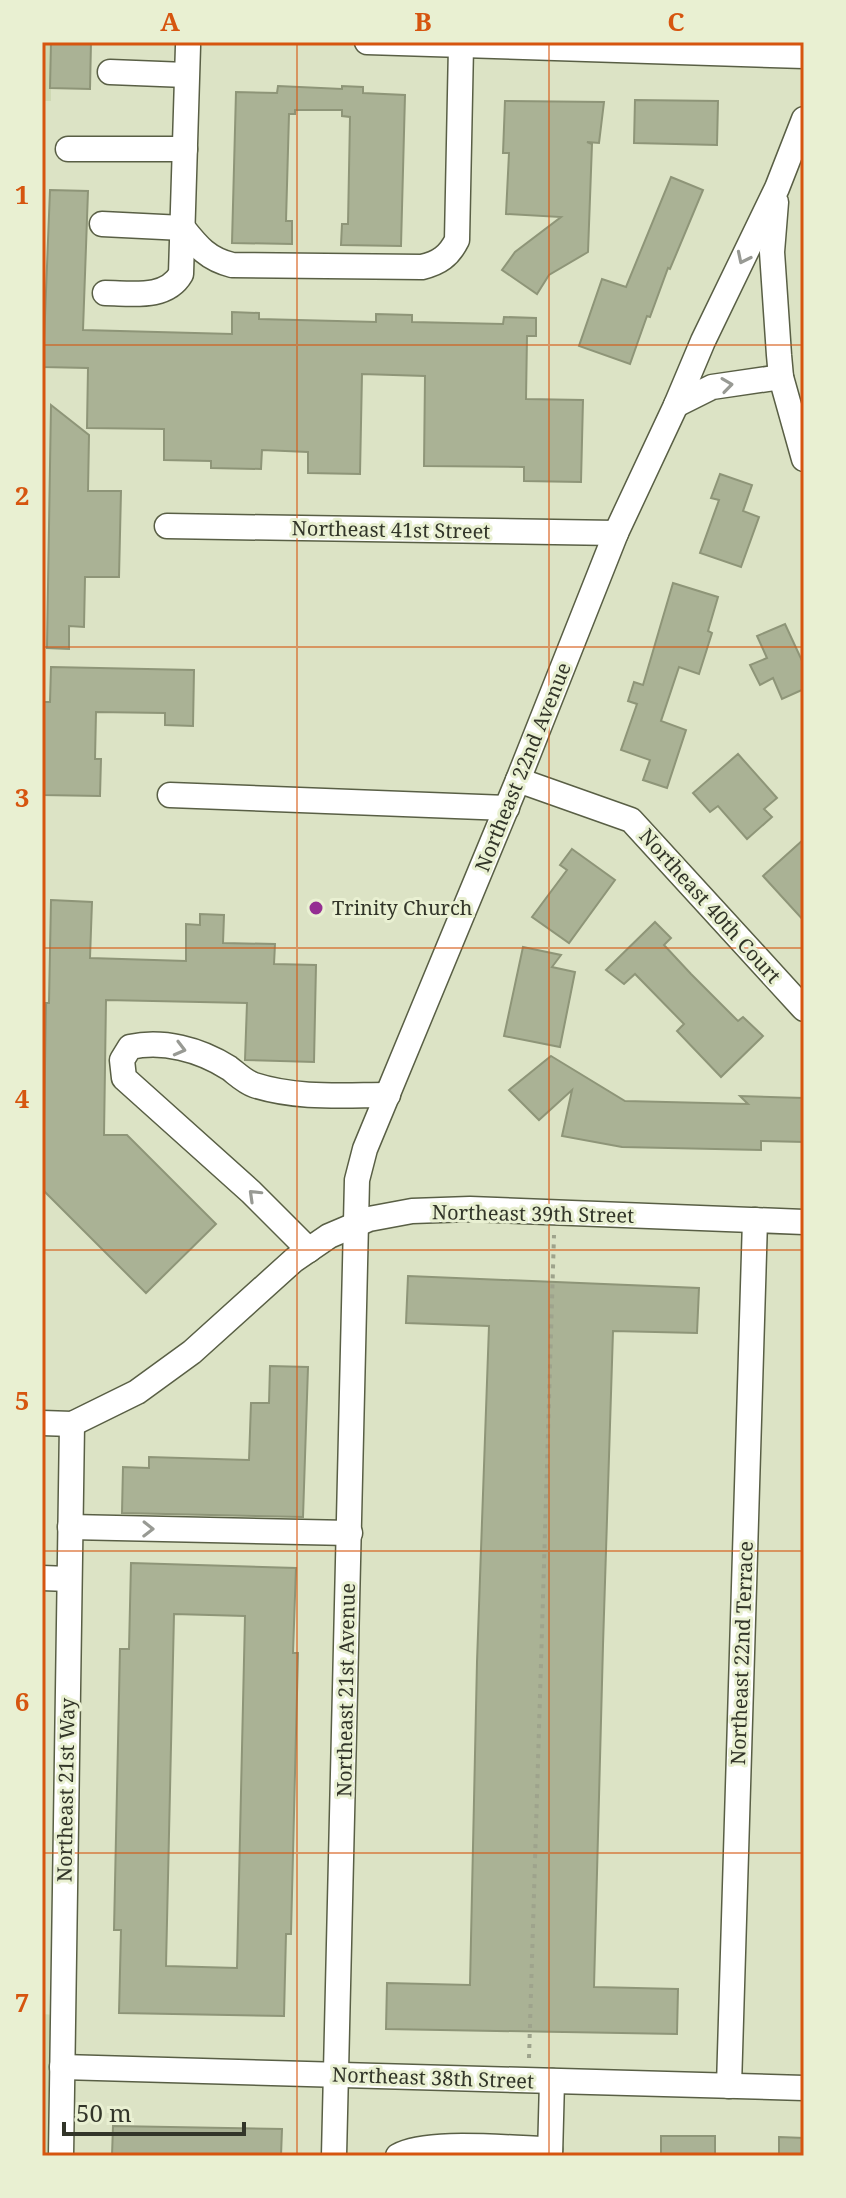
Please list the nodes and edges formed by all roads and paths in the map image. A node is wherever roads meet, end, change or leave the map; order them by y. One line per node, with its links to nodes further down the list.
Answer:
1 (367, 42): 3 (street)
2 (188, 43): 6 (street)
3 (461, 46): 4 (street); 12 (street)
4 (804, 56)
5 (110, 72): 6 (street)
6 (186, 75): 9 (street)
7 (804, 119): 10 (street, Northeast 22nd Avenue)
8 (68, 149): 9 (street)
9 (185, 149): 12 (street)
10 (777, 188): 14 (street); 15 (street, Northeast 22nd Avenue, one-way to 15)
11 (102, 224): 12 (street)
12 (183, 228): 13 (street)
13 (105, 293)
14 (781, 377): 15 (street, one-way to 14); 16 (street)
15 (676, 405): 18 (street, Northeast 22nd Avenue)
16 (804, 459)
17 (167, 526): 18 (street, Northeast 41st Street)
18 (616, 533): 19 (street, Northeast 22nd Avenue)
19 (518, 780): 21 (street, Northeast 22nd Avenue); 22 (street, Northeast 40th Court)
20 (170, 795): 21 (street)
21 (507, 808): 23 (street, Northeast 22nd Avenue)
22 (804, 1009)
23 (388, 1095): 27 (street, Northeast 22nd Avenue); 28 (street, one-way to 23)
24 (554, 1213): 25 (street, Northeast 39th Street); 27 (street, Northeast 39th Street); 39 (path)
25 (755, 1220): 26 (street, Northeast 39th Street); 40 (street, Northeast 22nd Terrace)
26 (804, 1222)
27 (357, 1225): 28 (street, Northeast 39th Street); 32 (street, Northeast 21st Avenue)
28 (309, 1250): 30 (street, Northeast 39th Street)
29 (42, 1423): 30 (street, Northeast 39th Street)
30 (72, 1424): 31 (street, Northeast 21st Way)
31 (70, 1527): 32 (street, one-way to 32); 34 (street, Northeast 21st Way)
32 (350, 1533): 38 (street, Northeast 21st Avenue)
33 (42, 1578): 34 (street)
34 (69, 1579): 35 (street, Northeast 21st Way)
35 (54, 1875): 36 (street, Northeast 21st Way)
36 (52, 2005): 37 (street, Northeast 21st Way)
37 (62, 2067): 38 (street, Northeast 38th Street); 43 (street, Northeast 21st Way)
38 (337, 2075): 39 (street, Northeast 38th Street); 44 (street, Northeast 21st Avenue)
39 (540, 2081): 40 (street, Northeast 38th Street); 42 (street)
40 (729, 2086): 41 (street, Northeast 38th Street)
41 (804, 2088)
42 (550, 2153): 45 (street)
43 (61, 2156)
44 (334, 2156)
45 (398, 2156)

